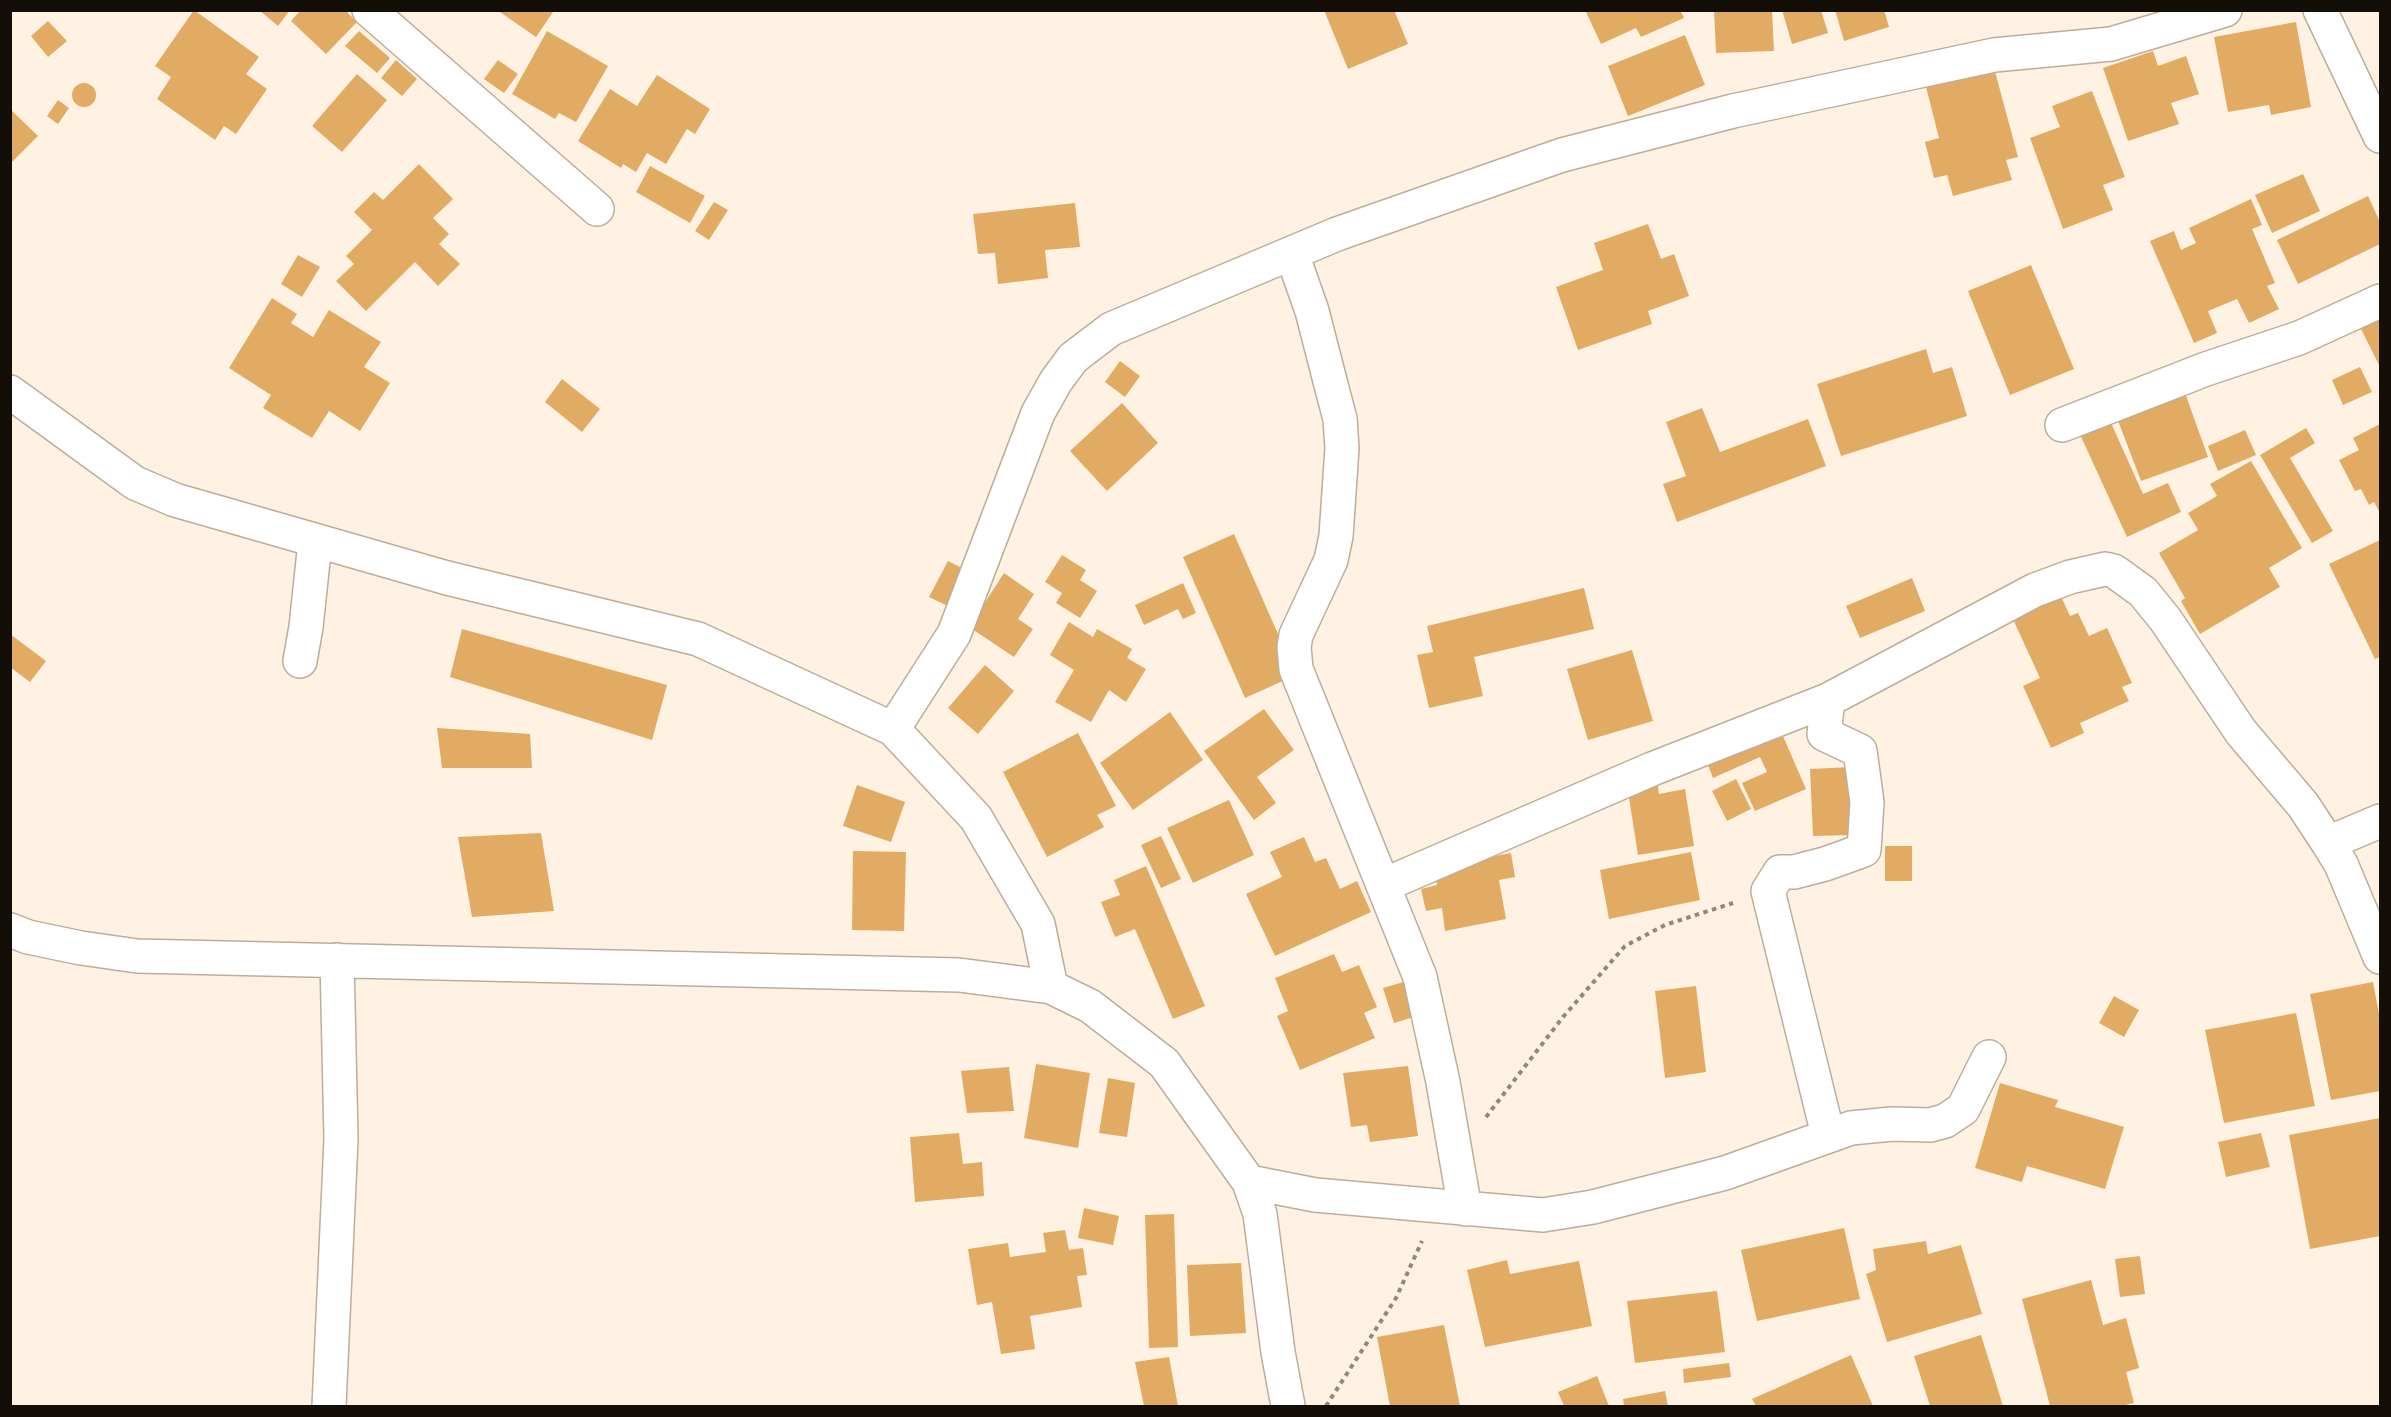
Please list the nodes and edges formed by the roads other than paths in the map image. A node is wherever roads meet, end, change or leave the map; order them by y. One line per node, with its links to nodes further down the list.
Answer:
1 (369, 10): 5 (street)
2 (2225, 10): 6 (street)
3 (2320, 10): 4 (street)
4 (2380, 136)
5 (597, 209)
6 (1292, 254): 13 (street); 16 (street)
7 (2380, 300): 9 (street)
8 (10, 392): 10 (street)
9 (2062, 425)
10 (315, 542): 11 (street); 13 (street)
11 (300, 661)
12 (1828, 700): 15 (street); 16 (street); 22 (street)
13 (893, 729): 20 (street)
14 (2380, 821): 15 (street)
15 (2328, 843): 18 (street)
16 (1384, 885): 24 (street)
17 (10, 930): 19 (street)
18 (2380, 957)
19 (337, 960): 20 (street); 25 (street)
20 (1051, 987): 23 (street)
21 (1989, 1057): 22 (street)
22 (1828, 1135): 24 (street)
23 (1249, 1182): 24 (street); 26 (street)
24 (1451, 1208)
25 (329, 1407)
26 (1288, 1407)

